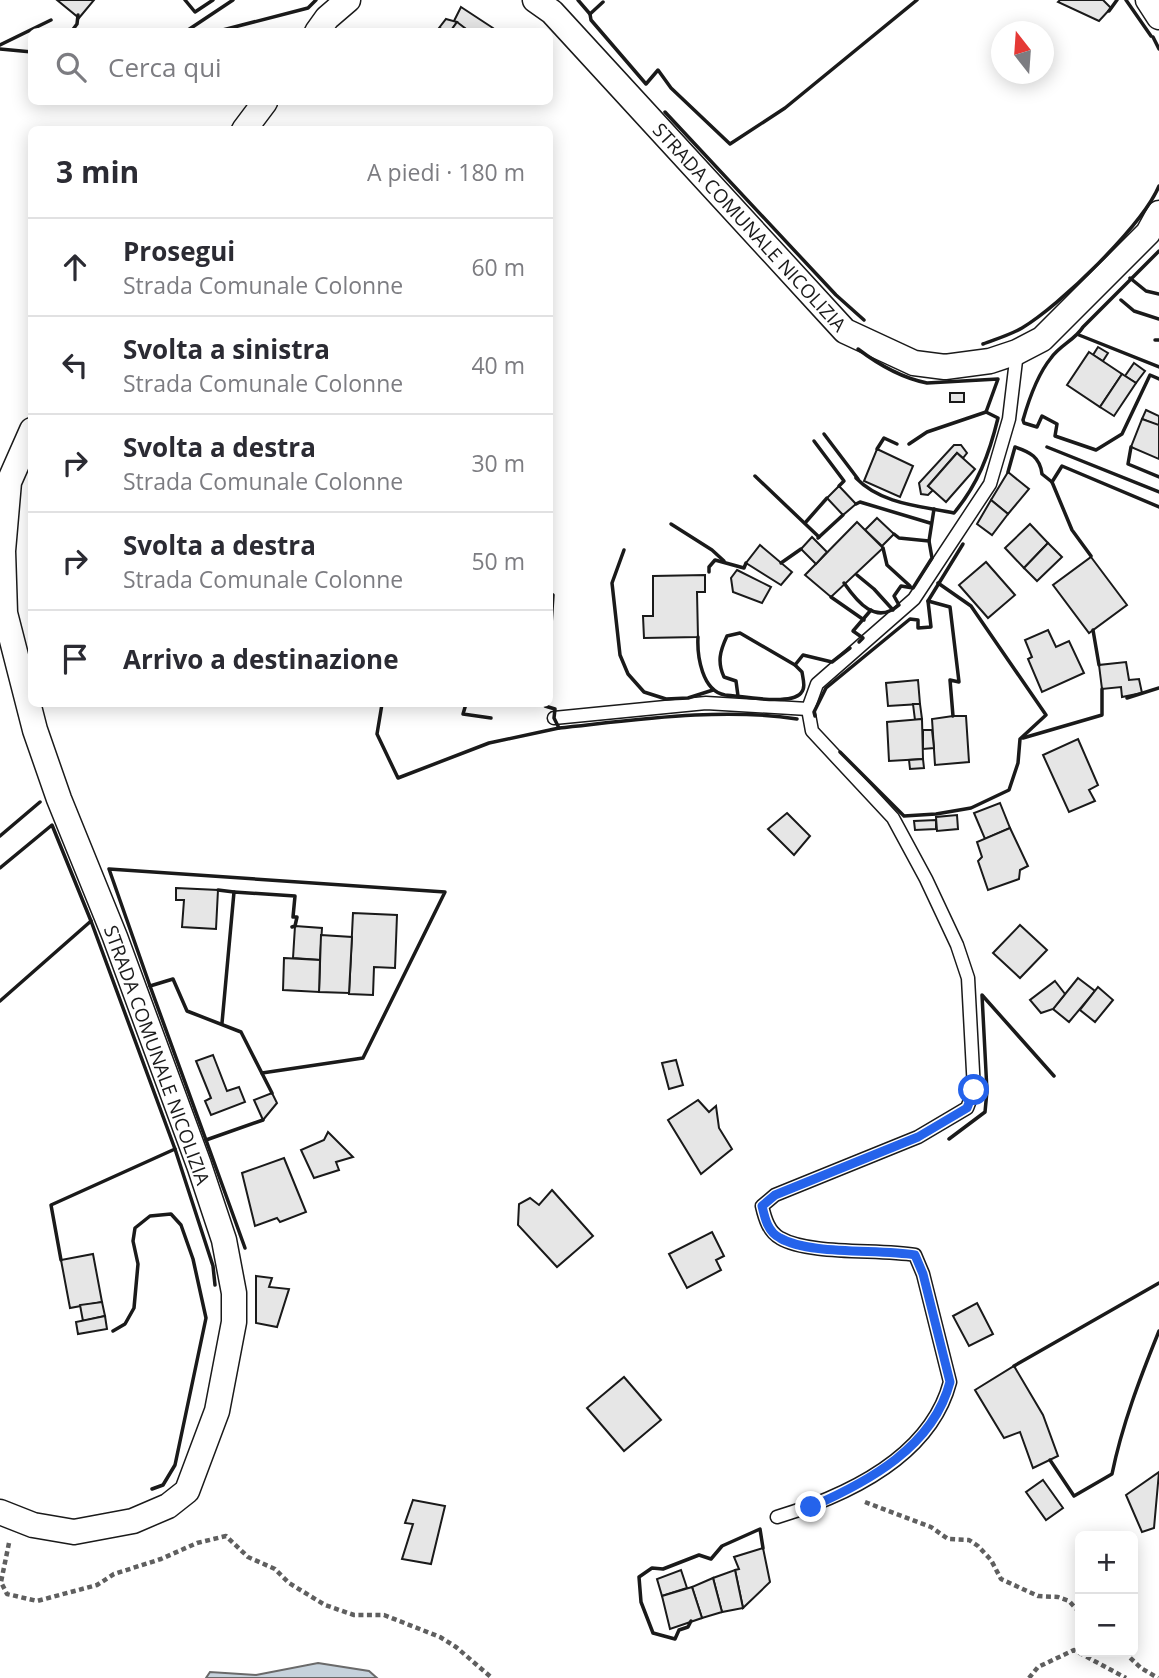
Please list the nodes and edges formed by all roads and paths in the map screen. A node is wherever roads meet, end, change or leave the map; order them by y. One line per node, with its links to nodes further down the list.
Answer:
1 (348, 0): 5 (street)
2 (536, 0): 9 (street, STRADA COMUNALE NICOLIZIA)
3 (1148, 0): 4 (street)
4 (1159, 17)
5 (320, 28)
6 (263, 105): 7 (street)
7 (247, 126)
8 (1159, 213): 9 (street, STRADA COMUNALE NICOLIZIA)
9 (1017, 352): 14 (lane)
10 (28, 439): 11 (street, STRADA COMUNALE NICOLIZIA)
11 (2, 614): 12 (street, STRADA COMUNALE NICOLIZIA)
12 (28, 705)
13 (28, 707): 17 (street, STRADA COMUNALE NICOLIZIA)
14 (808, 709): 15 (lane); 16 (lane)
15 (554, 718)
16 (846, 1492): 18 (lane); 19 (path)
17 (8, 1515): 21 (path)
18 (777, 1517)
19 (1075, 1608)
20 (1129, 1657): 24 (path)
21 (492, 1678)
22 (1029, 1678): 23 (path)
23 (1126, 1678)
24 (1158, 1678)

